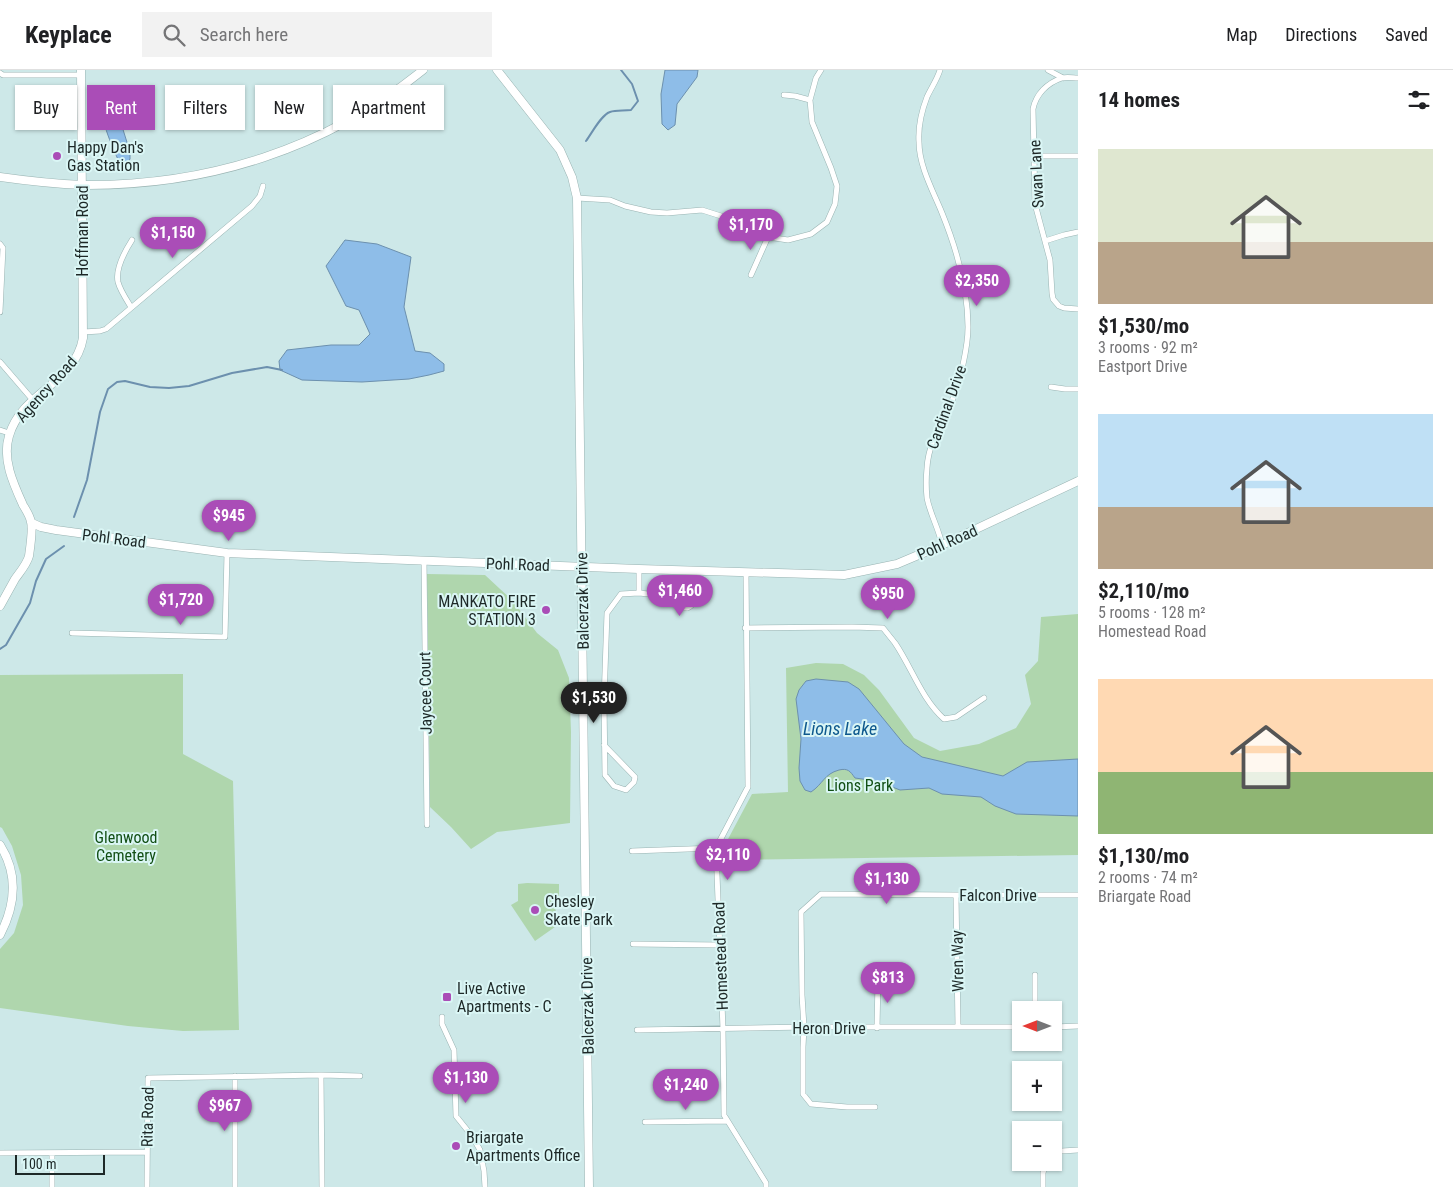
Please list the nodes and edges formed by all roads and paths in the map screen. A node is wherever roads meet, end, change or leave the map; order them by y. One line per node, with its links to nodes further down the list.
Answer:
1 (423, 70): 15 (street)
2 (497, 70): 17 (street, Balcerzak Drive)
3 (821, 70): 11 (street)
4 (940, 70): 36 (street, Cardinal Drive)
5 (1048, 70): 8 (street)
6 (81, 72): 7 (street); 15 (street, Hoffman Road)
7 (0, 73)
8 (1063, 78): 9 (street); 12 (street, Swan Lane)
9 (1078, 78)
10 (784, 95): 11 (street)
11 (810, 100): 19 (street)
12 (1034, 156): 13 (street); 21 (street, Swan Lane)
13 (1078, 156)
14 (0, 177): 15 (street)
15 (82, 185): 27 (street, Hoffman Road)
16 (263, 186): 24 (street)
17 (577, 198): 19 (street); 39 (street, Balcerzak Drive)
18 (1078, 232): 21 (street)
19 (768, 237): 23 (street)
20 (132, 240): 24 (street)
21 (1045, 241): 25 (street, Swan Lane)
22 (0, 244): 26 (street)
23 (751, 275)
24 (131, 307): 27 (street)
25 (1078, 309)
26 (0, 312)
27 (83, 332): 31 (street, Agency Road)
28 (0, 362): 31 (street)
29 (1051, 388): 30 (street)
30 (1078, 389)
31 (32, 399): 33 (street, Agency Road)
32 (0, 430): 33 (street, Agency Road)
33 (10, 433): 35 (street)
34 (1078, 481): 36 (street, Pohl Road)
35 (32, 523): 37 (street, Pohl Road); 44 (street)
36 (942, 545): 41 (street, Pohl Road)
37 (227, 553): 38 (street, Pohl Road); 46 (street)
38 (424, 560): 39 (street, Pohl Road); 49 (street, Jaycee Court)
39 (581, 567): 40 (street, Pohl Road); 87 (street, Balcerzak Drive)
40 (639, 569): 41 (street, Pohl Road); 42 (street)
41 (746, 572): 45 (street)
42 (639, 593): 43 (street); 48 (street)
43 (676, 597)
44 (0, 606)
45 (745, 628): 47 (street); 51 (street)
46 (72, 633)
47 (984, 698)
48 (604, 745): 48 (street)
49 (427, 825)
50 (0, 845): 55 (street)
51 (716, 848): 52 (street); 57 (street, Homestead Road)
52 (632, 851)
53 (1078, 895): 54 (street, Falcon Drive)
54 (956, 896): 63 (street, Falcon Drive); 64 (street, Wren Way)
55 (0, 935)
56 (633, 944): 57 (street)
57 (720, 945): 68 (street, Homestead Road)
58 (1035, 975): 60 (street)
59 (878, 980): 67 (street)
60 (1036, 1001)
61 (442, 1017): 86 (street)
62 (1078, 1026): 66 (street)
63 (804, 1027): 67 (street, Heron Drive); 68 (street, Heron Drive); 73 (street, Falcon Drive)
64 (958, 1027): 65 (street, Heron Drive); 67 (street, Heron Drive)
65 (1012, 1027)
66 (1062, 1027)
67 (877, 1028)
68 (722, 1029): 69 (street, Heron Drive); 74 (street, Homestead Road)
69 (637, 1030)
70 (321, 1075): 71 (street, Rita Road); 72 (street, Rita Road); 85 (street)
71 (235, 1076): 78 (street, Rita Road); 84 (street)
72 (360, 1076)
73 (875, 1107)
74 (727, 1121): 75 (street); 88 (street, Homestead Road)
75 (645, 1122)
76 (1078, 1150): 77 (street)
77 (1062, 1151)
78 (146, 1152): 80 (street); 83 (street, Rita Road)
79 (0, 1153): 80 (street)
80 (52, 1153): 82 (street)
81 (1044, 1171): 89 (street)
82 (52, 1187)
83 (146, 1187)
84 (235, 1187)
85 (322, 1187)
86 (485, 1187)
87 (589, 1187)
88 (766, 1187)
89 (1043, 1187)

